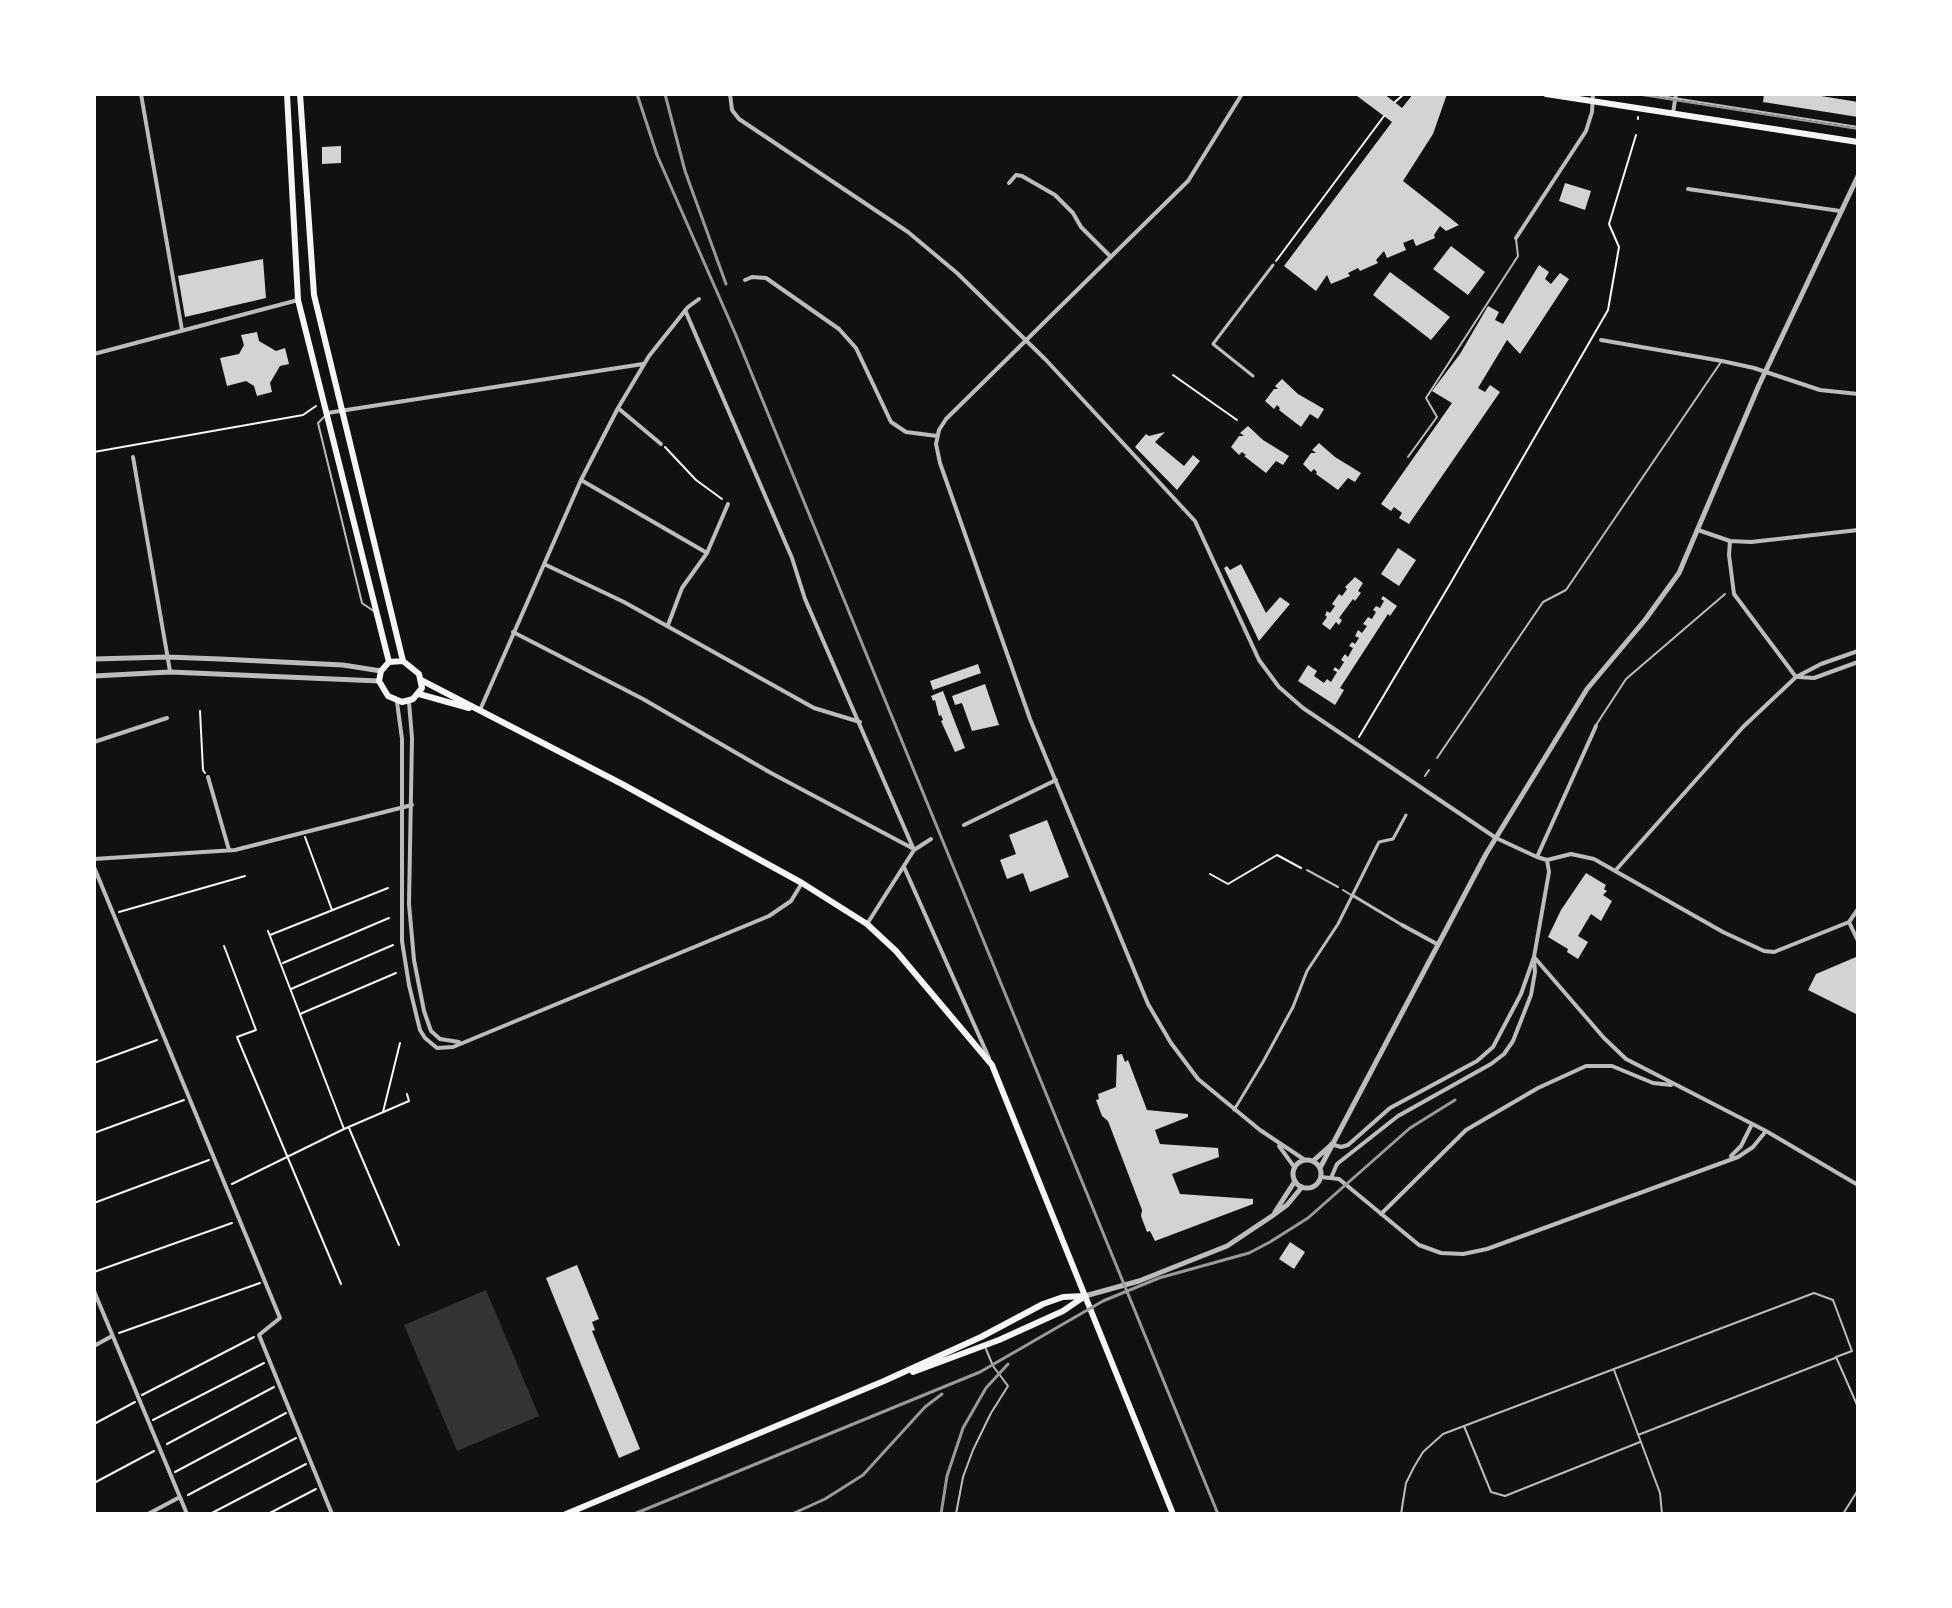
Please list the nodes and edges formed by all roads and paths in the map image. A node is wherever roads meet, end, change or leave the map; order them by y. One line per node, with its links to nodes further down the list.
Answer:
1 (141, 94): 28 (street)
2 (287, 94): 26 (main road)
3 (300, 94): 40 (main road)
4 (730, 94): 29 (street)
5 (1242, 94): 22 (street)
6 (1404, 94): 11 (path)
7 (1546, 94): 10 (main road)
8 (1648, 94): 9 (lane)
9 (1676, 96): 12 (street); 14 (lane)
10 (1593, 97): 12 (main road); 21 (street)
11 (1395, 102)
12 (1673, 113): 16 (main road)
13 (1384, 116): 23 (path)
14 (1858, 127)
15 (1636, 135): 79 (path)
16 (1858, 142)
17 (1858, 176): 20 (street)
18 (1009, 183): 22 (street)
19 (1688, 189): 20 (street)
20 (1840, 211): 34 (street)
21 (1516, 238): 47 (lane)
22 (1111, 257): 29 (street)
23 (1273, 265): 36 (street)
24 (745, 280): 43 (street)
25 (699, 299): 27 (street)
26 (298, 300): 28 (street); 41 (main road)
27 (685, 310): 33 (street); 76 (street)
28 (182, 330): 31 (street)
29 (1027, 339): 43 (street); 79 (street)
30 (1601, 340): 32 (street)
31 (94, 354)
32 (1722, 361): 34 (street); 80 (lane)
33 (643, 364): 39 (street); 40 (street)
34 (1765, 372): 37 (street); 50 (street)
35 (1173, 375): 42 (path)
36 (1253, 376)
37 (1858, 394)
38 (316, 406): 45 (path)
39 (618, 408): 44 (street); 48 (street)
40 (341, 410): 41 (street); 61 (main road)
41 (327, 413): 62 (main road)
42 (1237, 420)
43 (937, 436): 84 (street)
44 (661, 444): 49 (path)
45 (94, 452)
46 (133, 457): 59 (street)
47 (1408, 457)
48 (581, 480): 53 (street); 54 (street)
49 (728, 504): 53 (street)
50 (1698, 530): 52 (street); 90 (street)
51 (1858, 530): 52 (street)
52 (1730, 541): 67 (street)
53 (707, 553): 56 (street)
54 (543, 564): 56 (street); 57 (street)
55 (1725, 594): 77 (lane)
56 (668, 625): 76 (street)
57 (513, 632): 73 (street); 93 (street)
58 (1858, 651): 67 (street)
59 (167, 657): 60 (street); 64 (street); 65 (street)
60 (94, 659)
61 (403, 661): 62 (main road); 68 (main road)
62 (389, 662): 64 (main road)
63 (1858, 662): 67 (street)
64 (381, 671): 69 (main road)
65 (170, 672): 66 (street); 69 (street)
66 (94, 676)
67 (1796, 677): 101 (street)
68 (421, 680): 70 (main road); 73 (main road)
69 (379, 681): 71 (main road)
70 (419, 694): 72 (main road); 73 (main road)
71 (397, 702): 72 (main road); 86 (street)
72 (409, 702): 85 (street)
73 (479, 710): 104 (main road)
74 (200, 711): 83 (path)
75 (167, 718): 78 (street)
76 (860, 722): 93 (street)
77 (1596, 726): 94 (street)
78 (94, 742)
79 (1354, 744): 90 (street)
80 (1437, 758)
81 (1429, 770): 82 (lane)
82 (1425, 776)
83 (208, 777): 92 (street)
84 (1056, 780): 88 (street); 137 (street)
85 (412, 805): 86 (street); 121 (street)
86 (401, 807): 89 (street); 122 (street)
87 (1406, 815): 108 (street)
88 (964, 825)
89 (303, 832): 92 (street); 110 (path)
90 (1496, 838): 94 (street); 117 (street)
91 (931, 839): 93 (street)
92 (229, 850): 95 (street)
93 (914, 850): 98 (street)
94 (1537, 857): 96 (street)
95 (94, 859)
96 (1547, 860): 101 (street); 120 (street)
97 (94, 867): 111 (street)
98 (904, 867): 114 (street); 133 (street)
99 (1302, 868): 102 (path)
100 (1307, 870): 105 (lane)
101 (1615, 871): 113 (street)
102 (1210, 874)
103 (245, 876): 111 (path)
104 (802, 883): 114 (main road); 130 (street)
105 (1338, 887)
106 (388, 888): 110 (path)
107 (1343, 890): 108 (lane)
108 (1352, 895): 115 (street); 137 (street)
109 (1858, 909): 113 (street)
110 (332, 911): 123 (path)
111 (113, 913): 128 (street)
112 (389, 918): 123 (path)
113 (1849, 922): 116 (street)
114 (867, 924): 133 (main road)
115 (1402, 925): 117 (street)
116 (1858, 941)
117 (1437, 944): 145 (street)
118 (393, 945): 125 (path)
119 (224, 946): 146 (path)
120 (1534, 957): 134 (street); 145 (street); 154 (street)
121 (414, 960): 122 (street); 127 (street)
122 (405, 961): 129 (street)
123 (281, 964): 125 (path)
124 (396, 973): 126 (path)
125 (290, 989): 126 (path)
126 (299, 1014): 141 (path)
127 (431, 1031): 129 (street); 130 (street)
128 (164, 1037): 132 (path); 136 (street)
129 (425, 1038): 130 (street)
130 (462, 1042)
131 (400, 1043): 138 (path)
132 (94, 1063)
133 (992, 1065): 168 (main road)
134 (1673, 1085): 139 (street); 160 (street)
135 (407, 1094): 138 (path)
136 (189, 1099): 143 (path); 148 (street)
137 (1234, 1110): 144 (street)
138 (383, 1112): 140 (path)
139 (1752, 1124): 142 (street); 147 (street)
140 (348, 1127): 141 (path); 163 (path)
141 (344, 1129): 146 (path)
142 (1766, 1131): 147 (street); 156 (street)
143 (94, 1133)
144 (1278, 1144): 149 (street); 151 (street)
145 (1331, 1144): 150 (street); 152 (street)
146 (288, 1157): 157 (path); 166 (path)
147 (1729, 1158): 160 (street)
148 (214, 1159): 157 (street); 159 (path)
149 (1305, 1160): 150 (street); 151 (street)
150 (1313, 1161): 152 (street)
151 (1295, 1168): 155 (street)
152 (1320, 1168): 153 (street)
153 (1321, 1177): 154 (street); 158 (street)
154 (1331, 1178): 160 (street)
155 (1295, 1181): 158 (street); 161 (street)
156 (1858, 1185)
157 (226, 1187): 162 (street)
158 (1302, 1187): 161 (street)
159 (94, 1203)
160 (1381, 1214)
161 (1272, 1216): 168 (street)
162 (239, 1220): 164 (path); 165 (street)
163 (399, 1245)
164 (94, 1272)
165 (265, 1281): 169 (street); 170 (path)
166 (341, 1284)
167 (94, 1291): 170 (street)
168 (1085, 1296): 171 (main road); 173 (main road); 202 (main road)
169 (259, 1335): 175 (street); 179 (path)
170 (112, 1336): 172 (street); 179 (street)
171 (981, 1337): 173 (lane); 177 (main road)
172 (94, 1346)
173 (985, 1346): 177 (main road); 201 (lane)
174 (1836, 1357): 176 (lane); 180 (lane); 185 (lane)
175 (269, 1360): 178 (street); 182 (path)
176 (1613, 1369): 184 (lane); 185 (lane)
177 (884, 1381): 200 (main road)
178 (279, 1385): 181 (street); 188 (path)
179 (138, 1399): 182 (street); 183 (path)
180 (1858, 1407)
181 (290, 1411): 186 (street); 190 (path)
182 (149, 1422): 188 (street)
183 (94, 1424)
184 (1464, 1424): 187 (lane); 203 (lane)
185 (1638, 1435): 187 (lane)
186 (300, 1436): 189 (street); 194 (path)
187 (1640, 1442): 204 (lane)
188 (159, 1448): 190 (street); 191 (path)
189 (311, 1462): 192 (street); 197 (path)
190 (171, 1474): 194 (street)
191 (94, 1483)
192 (321, 1487): 198 (path); 199 (street)
193 (1858, 1490): 206 (lane)
194 (180, 1498): 195 (street); 196 (street)
195 (148, 1514)
196 (187, 1514)
197 (210, 1514)
198 (268, 1514)
199 (332, 1514)
200 (566, 1514)
201 (956, 1514)
202 (1173, 1514)
203 (1401, 1514)
204 (1662, 1514)
205 (1833, 1514): 206 (lane)
206 (1842, 1514)

